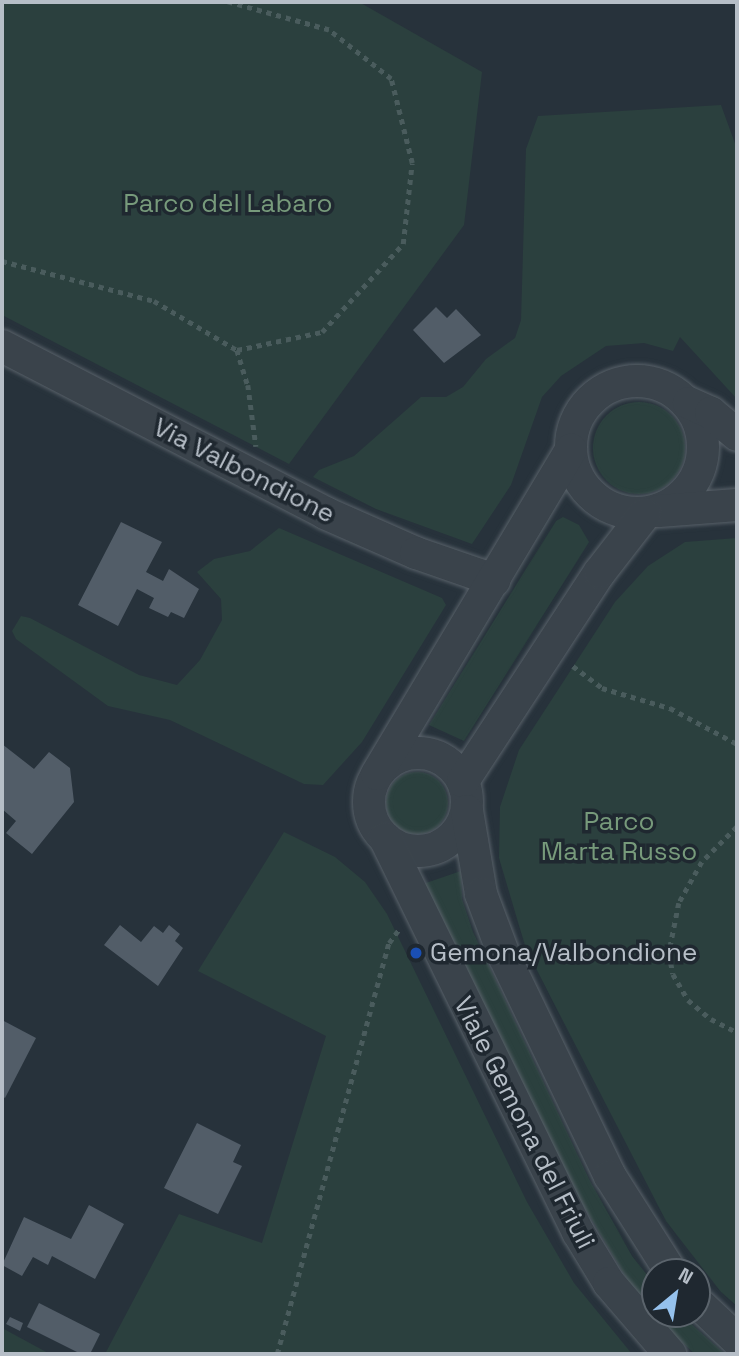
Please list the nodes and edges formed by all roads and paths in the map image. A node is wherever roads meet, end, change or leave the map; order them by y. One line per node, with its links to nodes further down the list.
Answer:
1 (228, 2): 4 (path)
2 (2, 261): 4 (path)
3 (2, 346): 11 (street, Via Valbondione)
4 (237, 350): 7 (path)
5 (689, 403): 6 (street); 8 (street); 10 (street)
6 (737, 435)
7 (256, 447)
8 (570, 450): 10 (street); 11 (street)
9 (737, 505): 10 (street)
10 (652, 512): 15 (street)
11 (494, 580): 14 (street)
12 (573, 666): 13 (path)
13 (737, 744)
14 (377, 774): 15 (street); 17 (street)
15 (465, 796): 17 (street); 20 (street, Viale Gemona del Friuli)
16 (737, 827): 19 (path)
17 (384, 838): 18 (street, Viale Gemona del Friuli)
18 (421, 918): 23 (path); 24 (street, Viale Gemona del Friuli)
19 (737, 1032)
20 (662, 1258)
21 (711, 1315): 22 (street)
22 (737, 1340)
23 (277, 1354)
24 (670, 1354)

